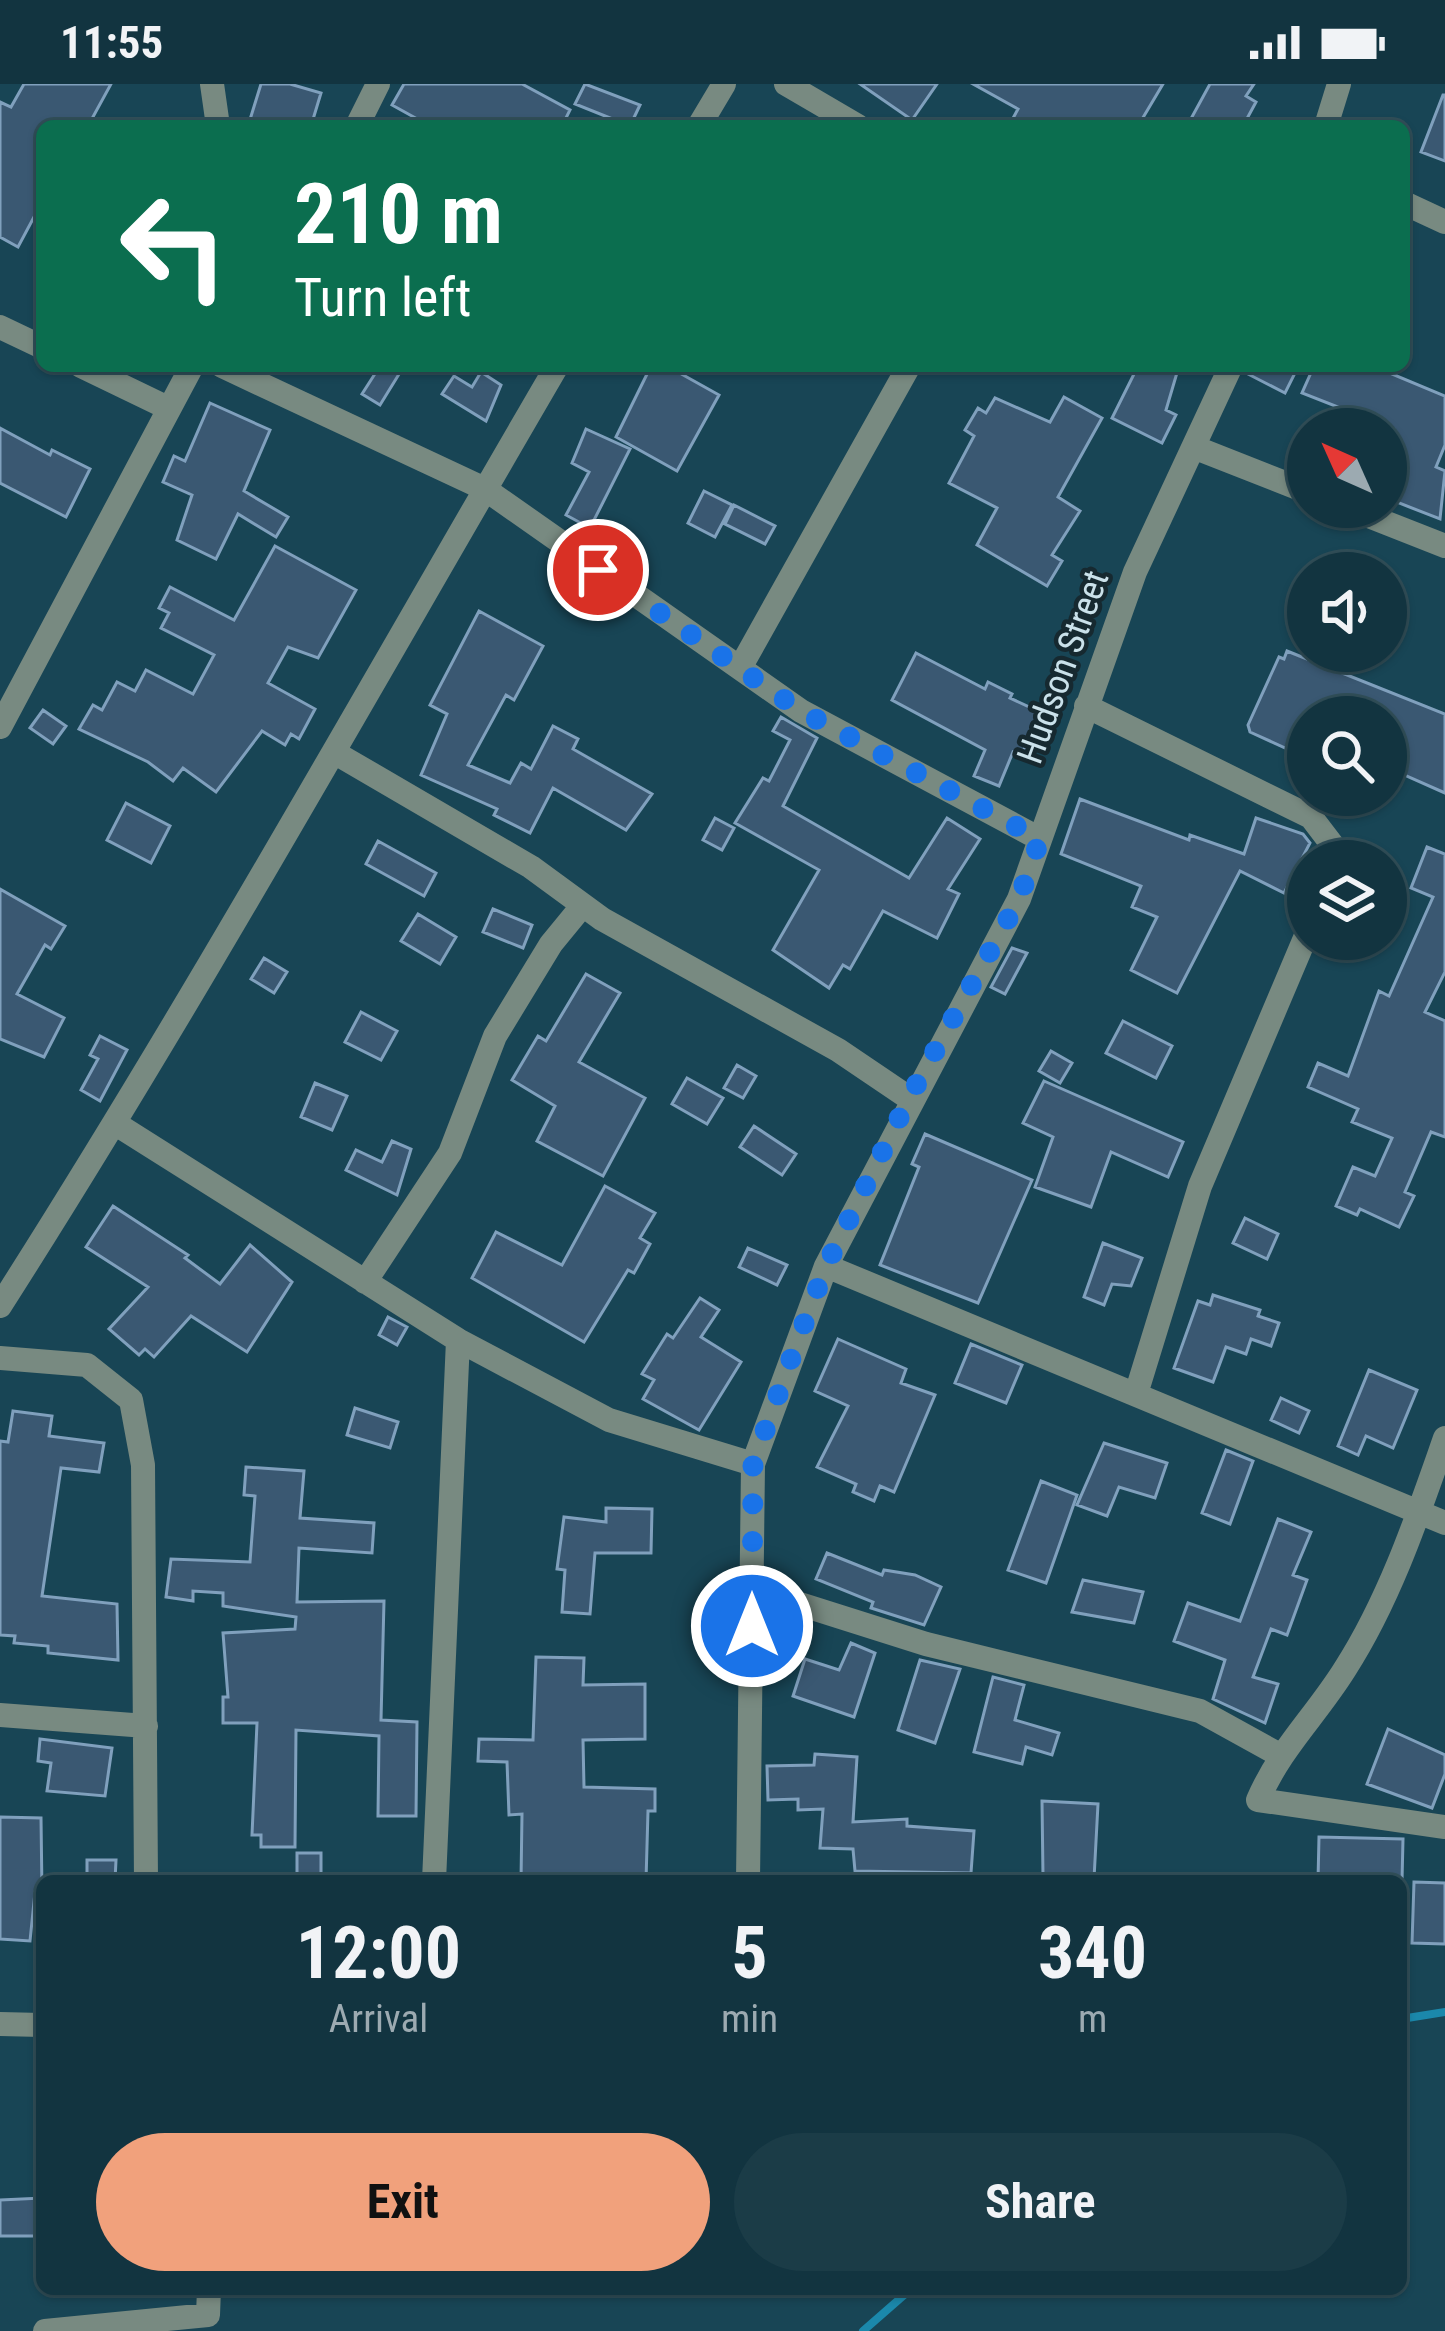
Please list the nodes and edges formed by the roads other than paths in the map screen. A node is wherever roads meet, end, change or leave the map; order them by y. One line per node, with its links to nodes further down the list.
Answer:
1 (212, 84): 6 (street)
2 (378, 84): 7 (street)
3 (724, 84): 8 (street)
4 (786, 84): 9 (street)
5 (1339, 84): 10 (street)
6 (217, 120)
7 (360, 120)
8 (703, 120)
9 (848, 120)
10 (1329, 120)
11 (1410, 206): 12 (street)
12 (1445, 222)
13 (0, 327): 14 (street)
14 (36, 344)
15 (93, 372): 21 (street)
16 (189, 372): 21 (street)
17 (234, 372): 24 (street)
18 (553, 372): 24 (street)
19 (906, 372): 27 (street)
20 (1228, 372): 22 (street, Hudson Street)
21 (168, 408): 29 (street)
22 (1196, 448): 23 (street); 28 (street, Hudson Street)
23 (1287, 484)
24 (485, 489): 27 (street); 30 (street)
25 (1399, 528): 26 (street)
26 (1445, 546)
27 (740, 668): 31 (street)
28 (1086, 706): 31 (street, Hudson Street); 32 (street)
29 (0, 727)
30 (337, 754): 33 (street); 36 (street)
31 (1040, 839): 35 (street, Hudson Street)
32 (1329, 840)
33 (583, 905): 35 (street); 38 (street)
34 (1296, 960): 42 (street)
35 (909, 1098): 37 (street, Hudson Street)
36 (116, 1124): 38 (street); 39 (street)
37 (826, 1266): 42 (street); 44 (street, Hudson Street)
38 (365, 1282): 40 (street)
39 (0, 1306)
40 (458, 1340): 44 (street); 53 (street)
41 (0, 1358): 49 (street)
42 (1136, 1394): 45 (street)
43 (1445, 1438): 45 (street)
44 (753, 1464): 47 (street, Hudson Street)
45 (1419, 1511): 46 (street); 50 (street)
46 (1445, 1523)
47 (752, 1589): 50 (street); 54 (street, Hudson Street)
48 (0, 1715): 49 (street)
49 (146, 1726): 52 (street)
50 (1278, 1754): 51 (street)
51 (1445, 1827)
52 (146, 1875)
53 (434, 1875)
54 (748, 1875)
55 (0, 2024): 56 (street)
56 (36, 2025)
57 (209, 2295): 58 (street)
58 (94, 2330): 59 (street)
59 (45, 2331)

